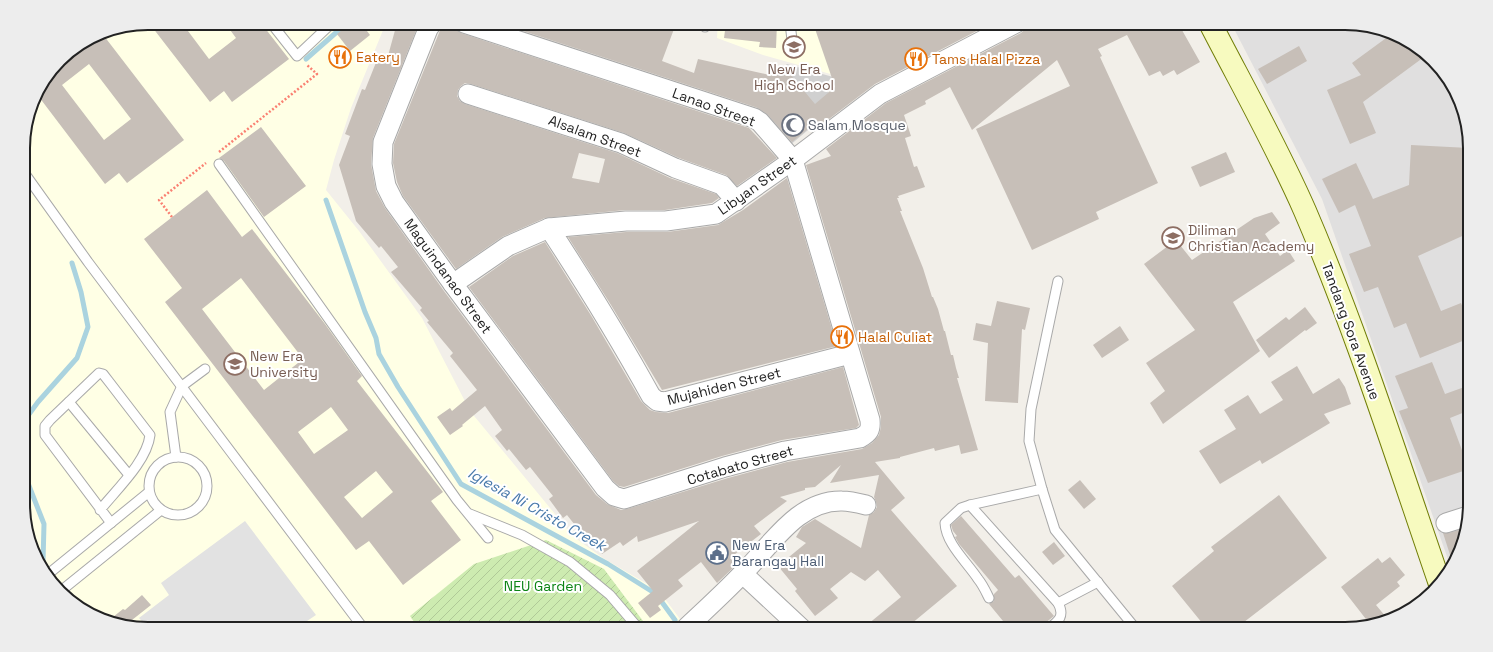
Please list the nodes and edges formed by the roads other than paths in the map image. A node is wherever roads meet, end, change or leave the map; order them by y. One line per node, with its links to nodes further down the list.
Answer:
1 (277, 30): 2 (lane)
2 (325, 30)
3 (428, 30): 16 (street, Maguindanao Street)
4 (485, 30): 11 (street, Lanao Street)
5 (791, 30): 8 (lane)
6 (1003, 30): 11 (street, Libyan Street)
7 (1214, 30): 38 (main road, Tandang Sora Avenue)
8 (792, 40)
9 (468, 94): 13 (street, Alsalam Street)
10 (216, 160): 31 (lane)
11 (793, 160): 13 (street, Libyan Street); 17 (street, Lanao Street)
12 (30, 181): 19 (lane)
13 (736, 200): 14 (street, Libyan Street)
14 (549, 228): 16 (street, Libyan Street); 17 (street, Mujahiden Street)
15 (1058, 281): 24 (lane)
16 (453, 284): 26 (street, Maguindanao Street)
17 (850, 354): 21 (street, Lanao Street)
18 (205, 369): 19 (lane)
19 (182, 386): 22 (lane); 43 (lane)
20 (69, 402): 23 (lane); 23 (lane); 29 (lane)
21 (868, 434): 26 (street, Cotabato Street)
22 (176, 457): 25 (lane); 30 (lane)
23 (129, 475): 29 (lane)
24 (1042, 489): 28 (lane); 39 (lane)
25 (149, 492): 30 (lane); 33 (lane)
26 (614, 496)
27 (866, 505): 37 (street)
28 (970, 505): 41 (lane); 42 (lane)
29 (100, 510): 33 (lane)
30 (161, 510): 40 (lane)
31 (469, 514): 35 (lane); 44 (lane)
32 (1462, 518): 34 (street)
33 (111, 523): 36 (lane)
34 (1446, 523)
35 (488, 538)
36 (51, 572)
37 (743, 574): 45 (street); 46 (street)
38 (1438, 578)
39 (1098, 582): 42 (lane); 48 (lane)
40 (65, 587)
41 (989, 598)
42 (1058, 603): 47 (lane)
43 (359, 622)
44 (633, 622)
45 (692, 622)
46 (794, 622)
47 (1058, 622)
48 (1130, 622)

